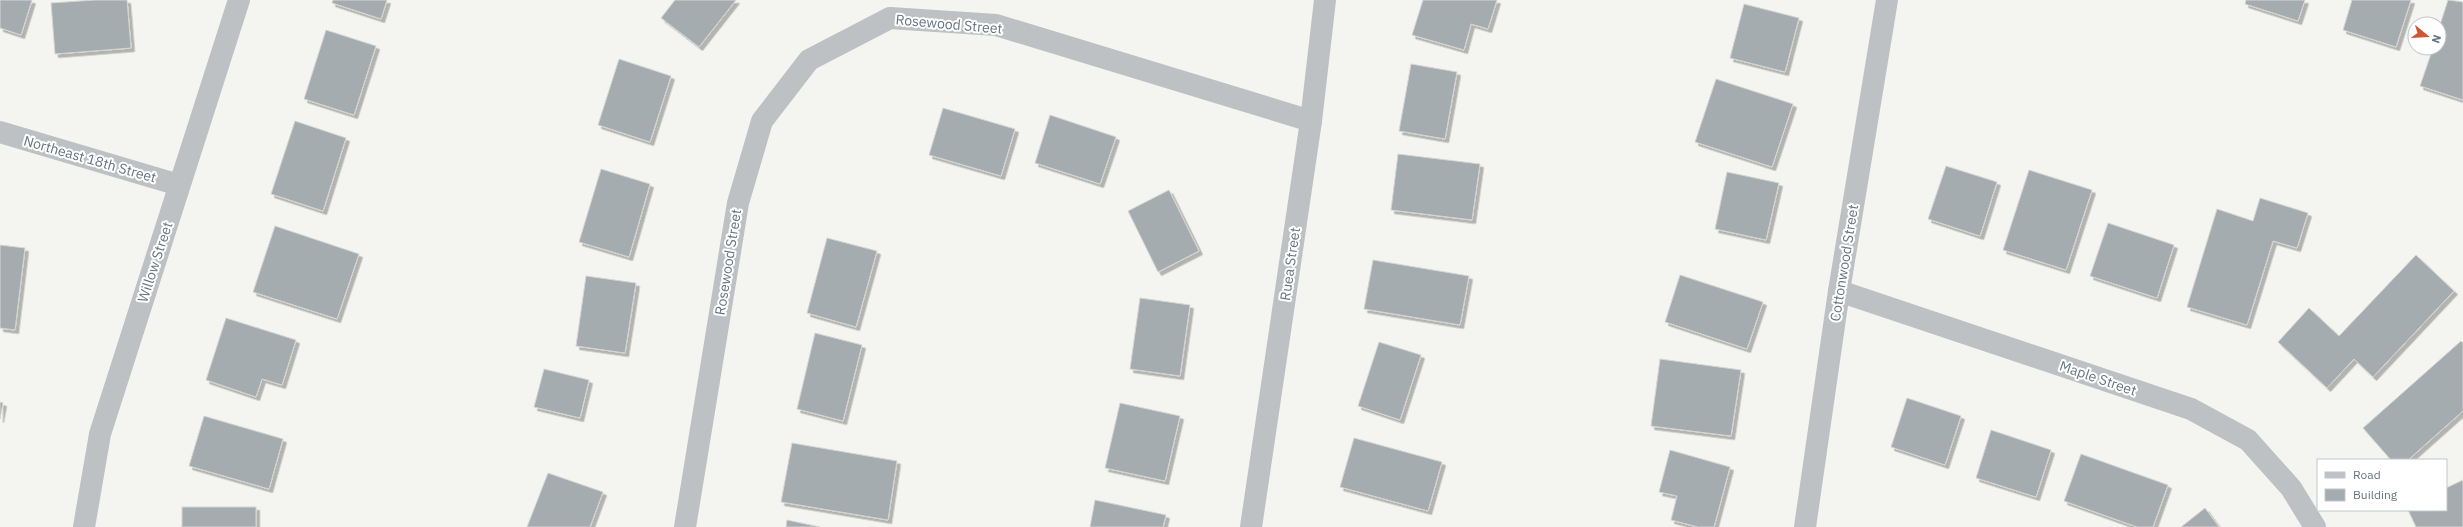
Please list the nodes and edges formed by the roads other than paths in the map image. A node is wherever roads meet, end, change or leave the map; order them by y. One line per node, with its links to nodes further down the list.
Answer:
1 (239, 0): 6 (street, Willow Street)
2 (1325, 0): 4 (street, Ruea Street)
3 (1887, 0): 7 (street, Cottonwood Street)
4 (1311, 121): 9 (street, Rosewood Street); 10 (street, Ruea Street)
5 (0, 132): 6 (street, Northeast 18th Street)
6 (179, 185): 8 (street, Willow Street)
7 (1839, 291): 11 (street, Cottonwood Street); 12 (street, Maple Street)
8 (84, 527)
9 (685, 527)
10 (1251, 527)
11 (1805, 527)
12 (2315, 527)

